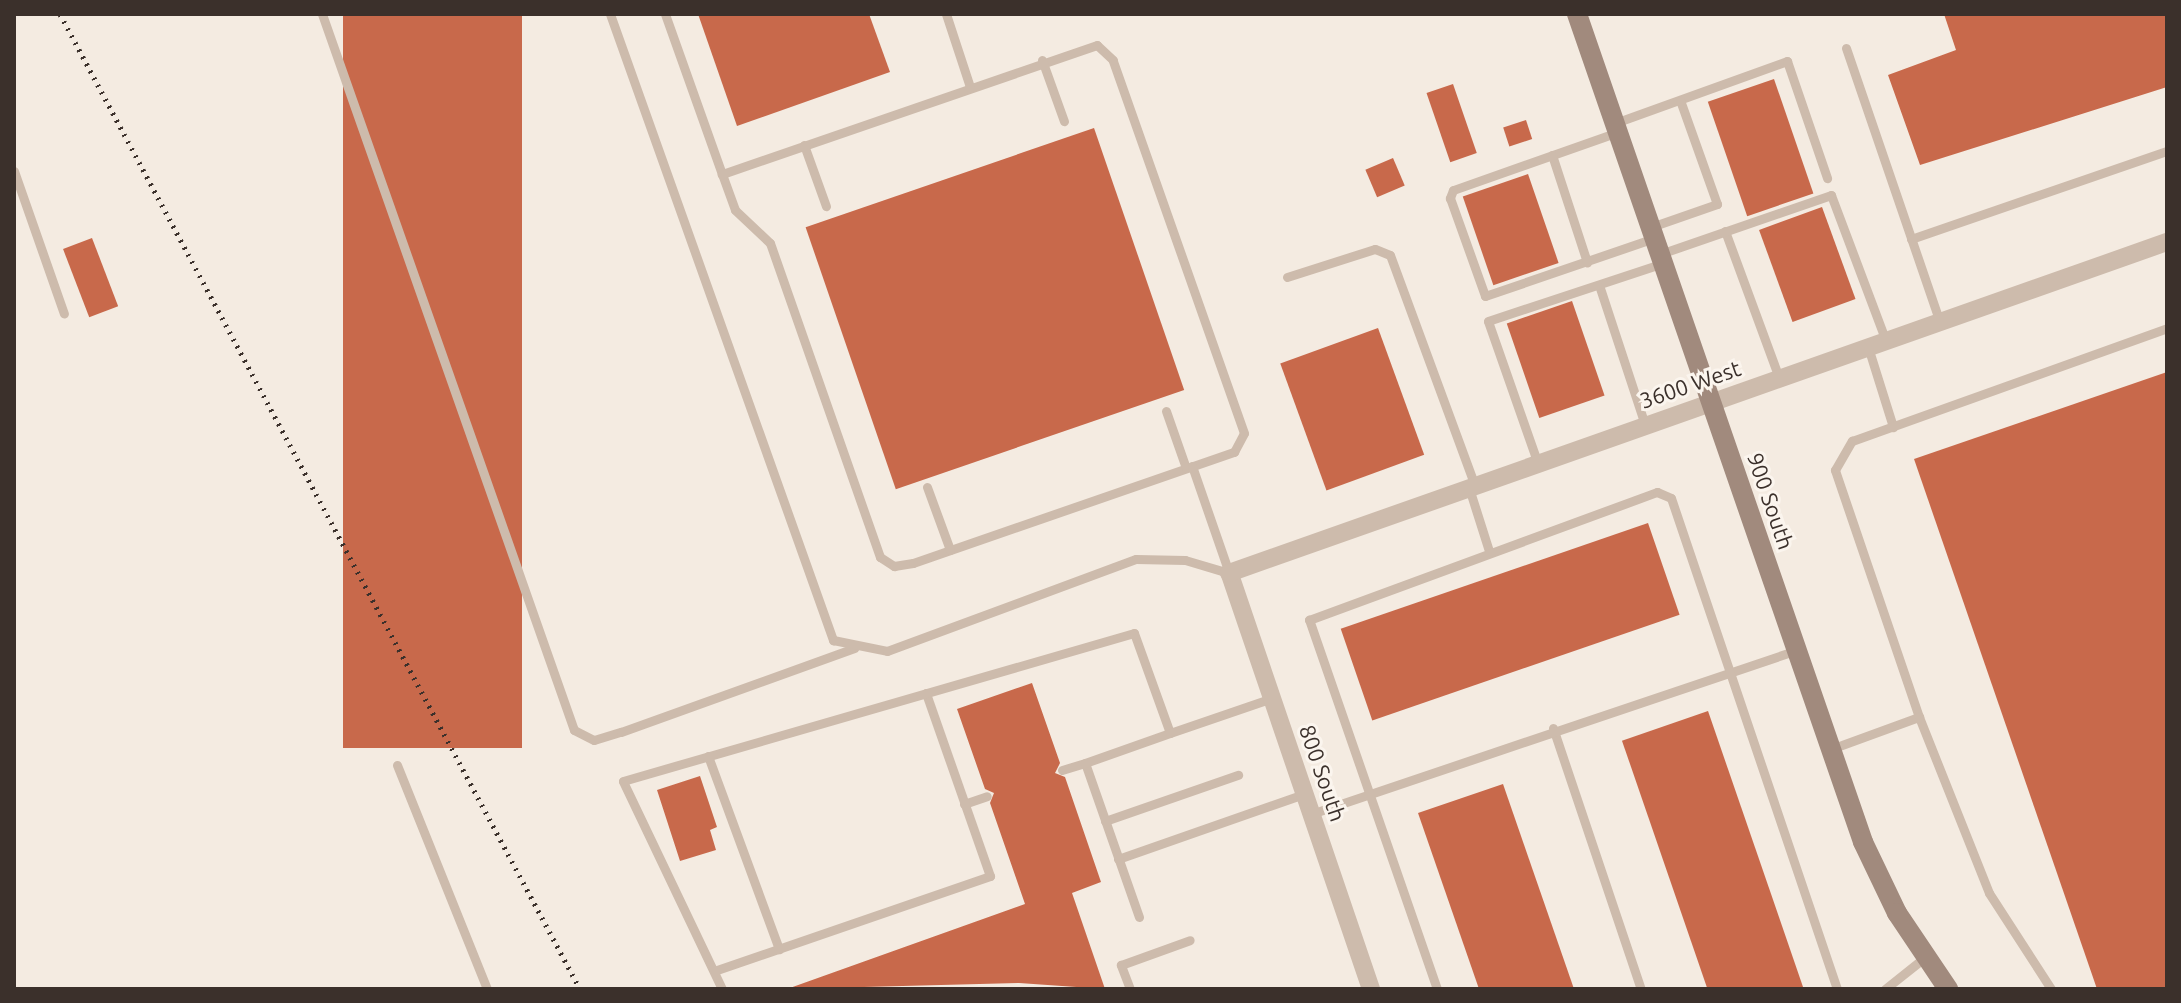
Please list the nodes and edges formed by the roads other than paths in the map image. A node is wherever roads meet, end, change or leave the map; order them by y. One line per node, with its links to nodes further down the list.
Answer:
1 (322, 14): 42 (lane)
2 (610, 14): 42 (lane)
3 (665, 14): 16 (lane)
4 (946, 14): 8 (lane)
5 (1577, 14): 11 (street, 900 South)
6 (1846, 48): 20 (lane)
7 (1042, 60): 8 (lane); 10 (lane); 36 (lane)
8 (970, 87): 12 (lane)
9 (1680, 100): 11 (lane); 17 (lane); 22 (lane)
10 (1064, 121)
11 (1616, 128): 14 (lane); 22 (street, 900 South)
12 (804, 145): 16 (lane); 18 (lane)
13 (2167, 151): 20 (lane)
14 (1552, 155): 23 (lane); 23 (lane)
15 (14, 171): 26 (lane)
16 (722, 174): 39 (lane)
17 (1827, 178)
18 (826, 206)
19 (1725, 231): 22 (lane); 29 (lane); 30 (lane)
20 (1911, 239): 27 (lane)
21 (2167, 242): 27 (street, 3600 West)
22 (1657, 246): 23 (lane); 25 (lane); 31 (street, 900 South)
23 (1587, 262)
24 (1287, 277): 38 (lane)
25 (1599, 285): 33 (lane); 35 (lane)
26 (64, 314)
27 (1940, 322): 29 (street, 3600 West)
28 (2167, 328): 34 (lane)
29 (1877, 344): 30 (street, 3600 West); 34 (lane)
30 (1779, 378): 31 (street, 3600 West)
31 (1712, 402): 33 (street, 3600 West); 43 (street, 900 South)
32 (1166, 411): 36 (lane)
33 (1645, 425): 35 (street, 3600 West)
34 (1893, 427): 47 (lane)
35 (1538, 464): 38 (street, 3600 West)
36 (1189, 467): 39 (lane); 41 (lane)
37 (927, 487): 39 (lane)
38 (1472, 487): 40 (lane); 41 (street, 3600 West)
39 (950, 550)
40 (1489, 551): 44 (lane); 57 (lane)
41 (1229, 573): 42 (lane); 46 (street, 800 South)
42 (854, 648)
43 (1797, 650): 44 (lane); 50 (street, 900 South)
44 (1729, 671): 48 (lane); 74 (lane)
45 (926, 693): 49 (lane); 51 (lane); 59 (lane)
46 (1272, 698): 49 (lane); 56 (street, 800 South)
47 (1919, 717): 50 (lane); 77 (lane)
48 (1553, 728): 57 (lane); 73 (lane)
49 (1170, 733): 52 (lane)
50 (1831, 749): 66 (street, 900 South)
51 (708, 756): 65 (lane); 67 (lane)
52 (1085, 763): 54 (lane); 61 (lane)
53 (397, 765): 68 (lane)
54 (1062, 770)
55 (1238, 775): 61 (lane)
56 (1304, 794): 60 (street, 800 South); 62 (lane)
57 (1369, 795): 60 (lane); 72 (lane)
58 (987, 796): 59 (lane)
59 (964, 804): 65 (lane)
60 (1311, 814): 71 (street, 800 South)
61 (1105, 821): 62 (lane)
62 (1118, 859): 63 (lane)
63 (1139, 917)
64 (1190, 940): 70 (lane)
65 (779, 949): 67 (lane)
66 (1924, 958): 75 (lane); 76 (street, 900 South)
67 (714, 971): 69 (lane)
68 (487, 989)
69 (722, 989)
70 (1130, 989)
71 (1371, 989)
72 (1437, 989)
73 (1641, 989)
74 (1837, 989)
75 (1885, 989)
76 (1948, 989)
77 (2051, 989)

